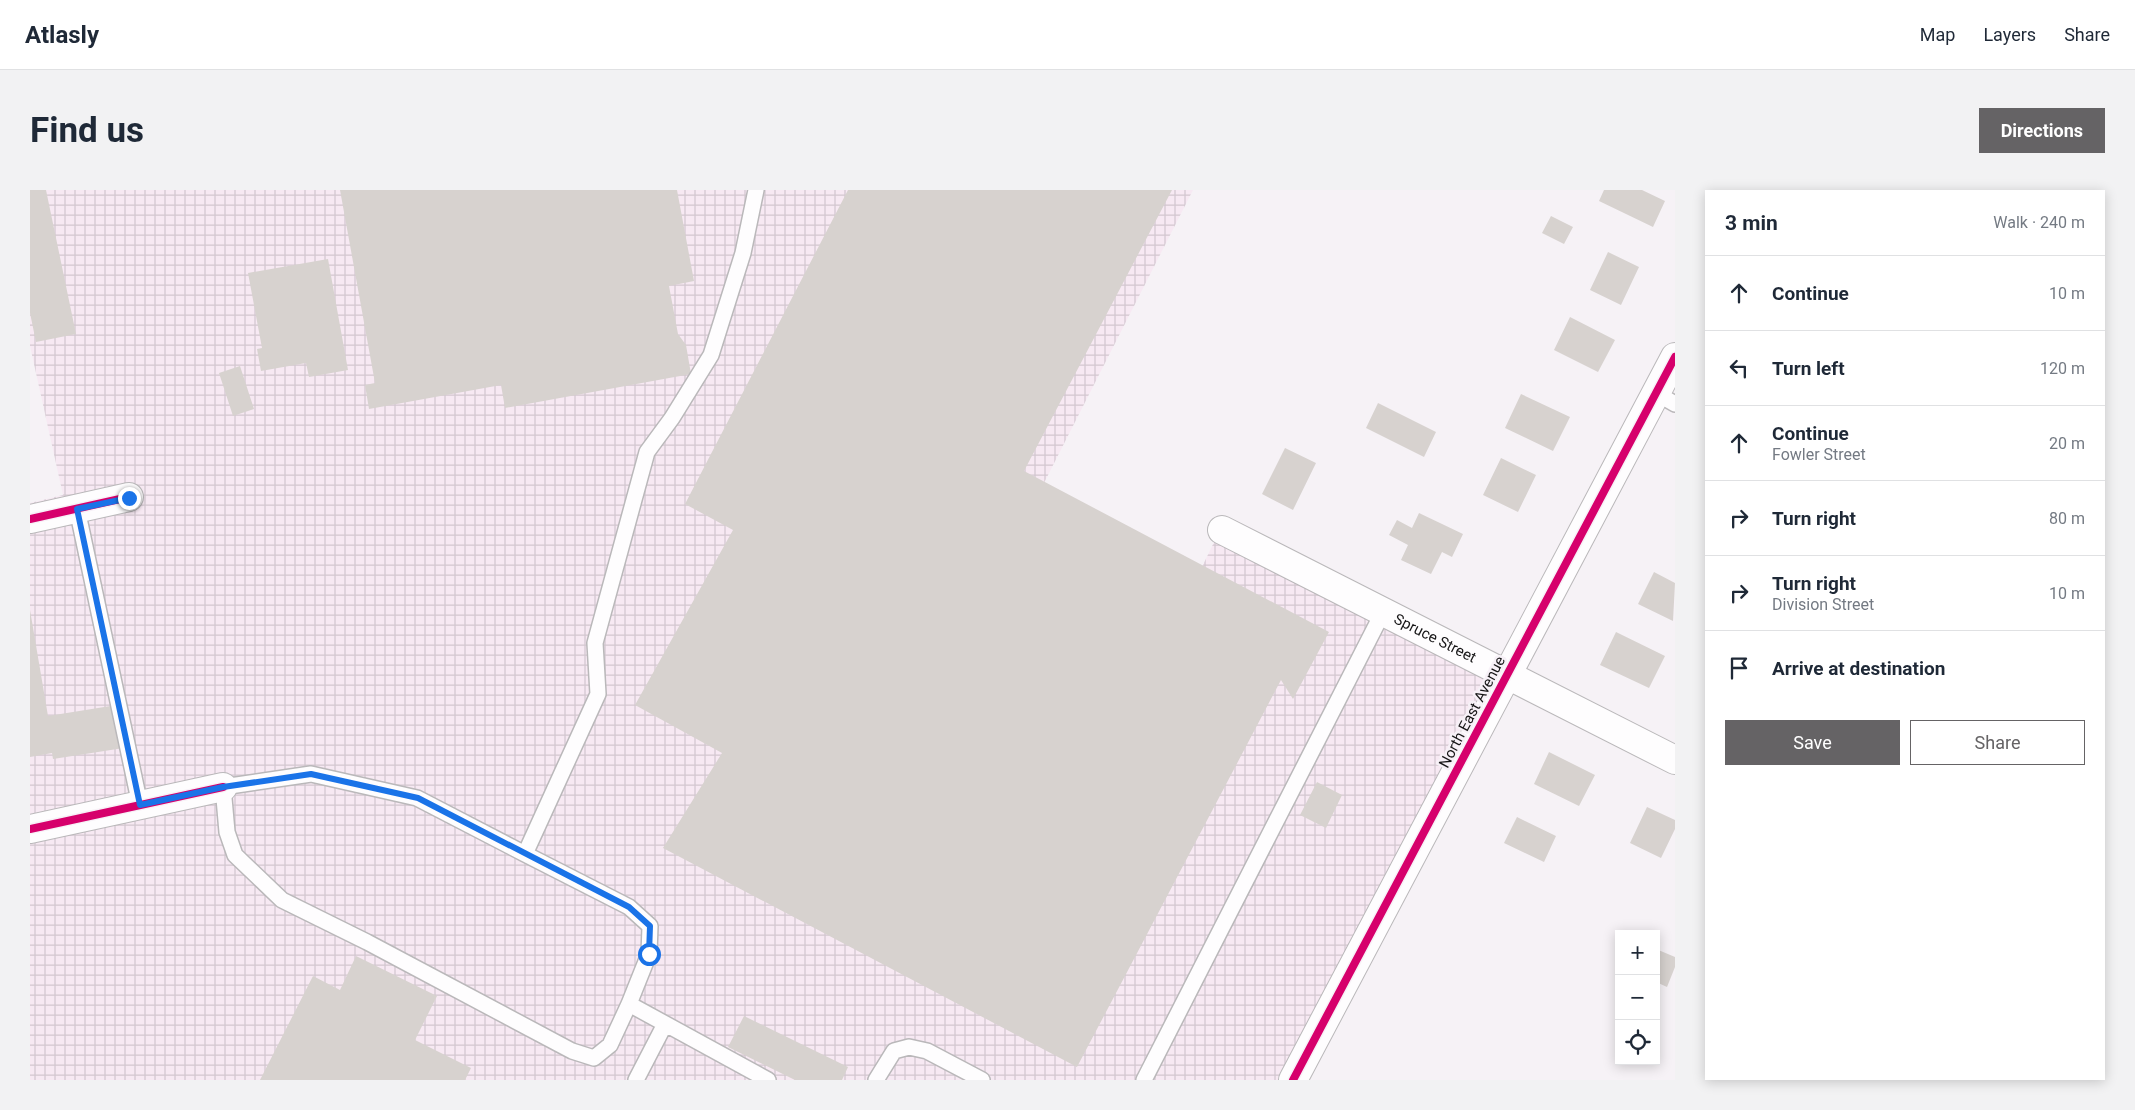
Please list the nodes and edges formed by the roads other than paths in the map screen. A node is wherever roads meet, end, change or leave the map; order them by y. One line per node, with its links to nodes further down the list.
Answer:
1 (756, 190): 14 (lane)
2 (1675, 357): 3 (street, North East Avenue)
3 (1665, 398): 9 (street, North East Avenue)
4 (129, 498): 5 (street)
5 (77, 509): 6 (street); 12 (lane)
6 (30, 519)
7 (1222, 530): 8 (street, Spruce Street)
8 (1383, 612): 9 (street, Spruce Street); 21 (lane)
9 (1507, 675): 10 (street, Spruce Street); 22 (street, North East Avenue)
10 (1675, 760)
11 (223, 787): 12 (street); 14 (lane); 15 (lane)
12 (140, 805): 13 (street)
13 (30, 829)
14 (525, 854): 15 (lane)
15 (629, 1004): 16 (lane)
16 (666, 1024): 17 (lane); 18 (lane)
17 (636, 1080)
18 (768, 1080)
19 (876, 1080): 20 (lane)
20 (982, 1080)
21 (1144, 1080)
22 (1293, 1080)

